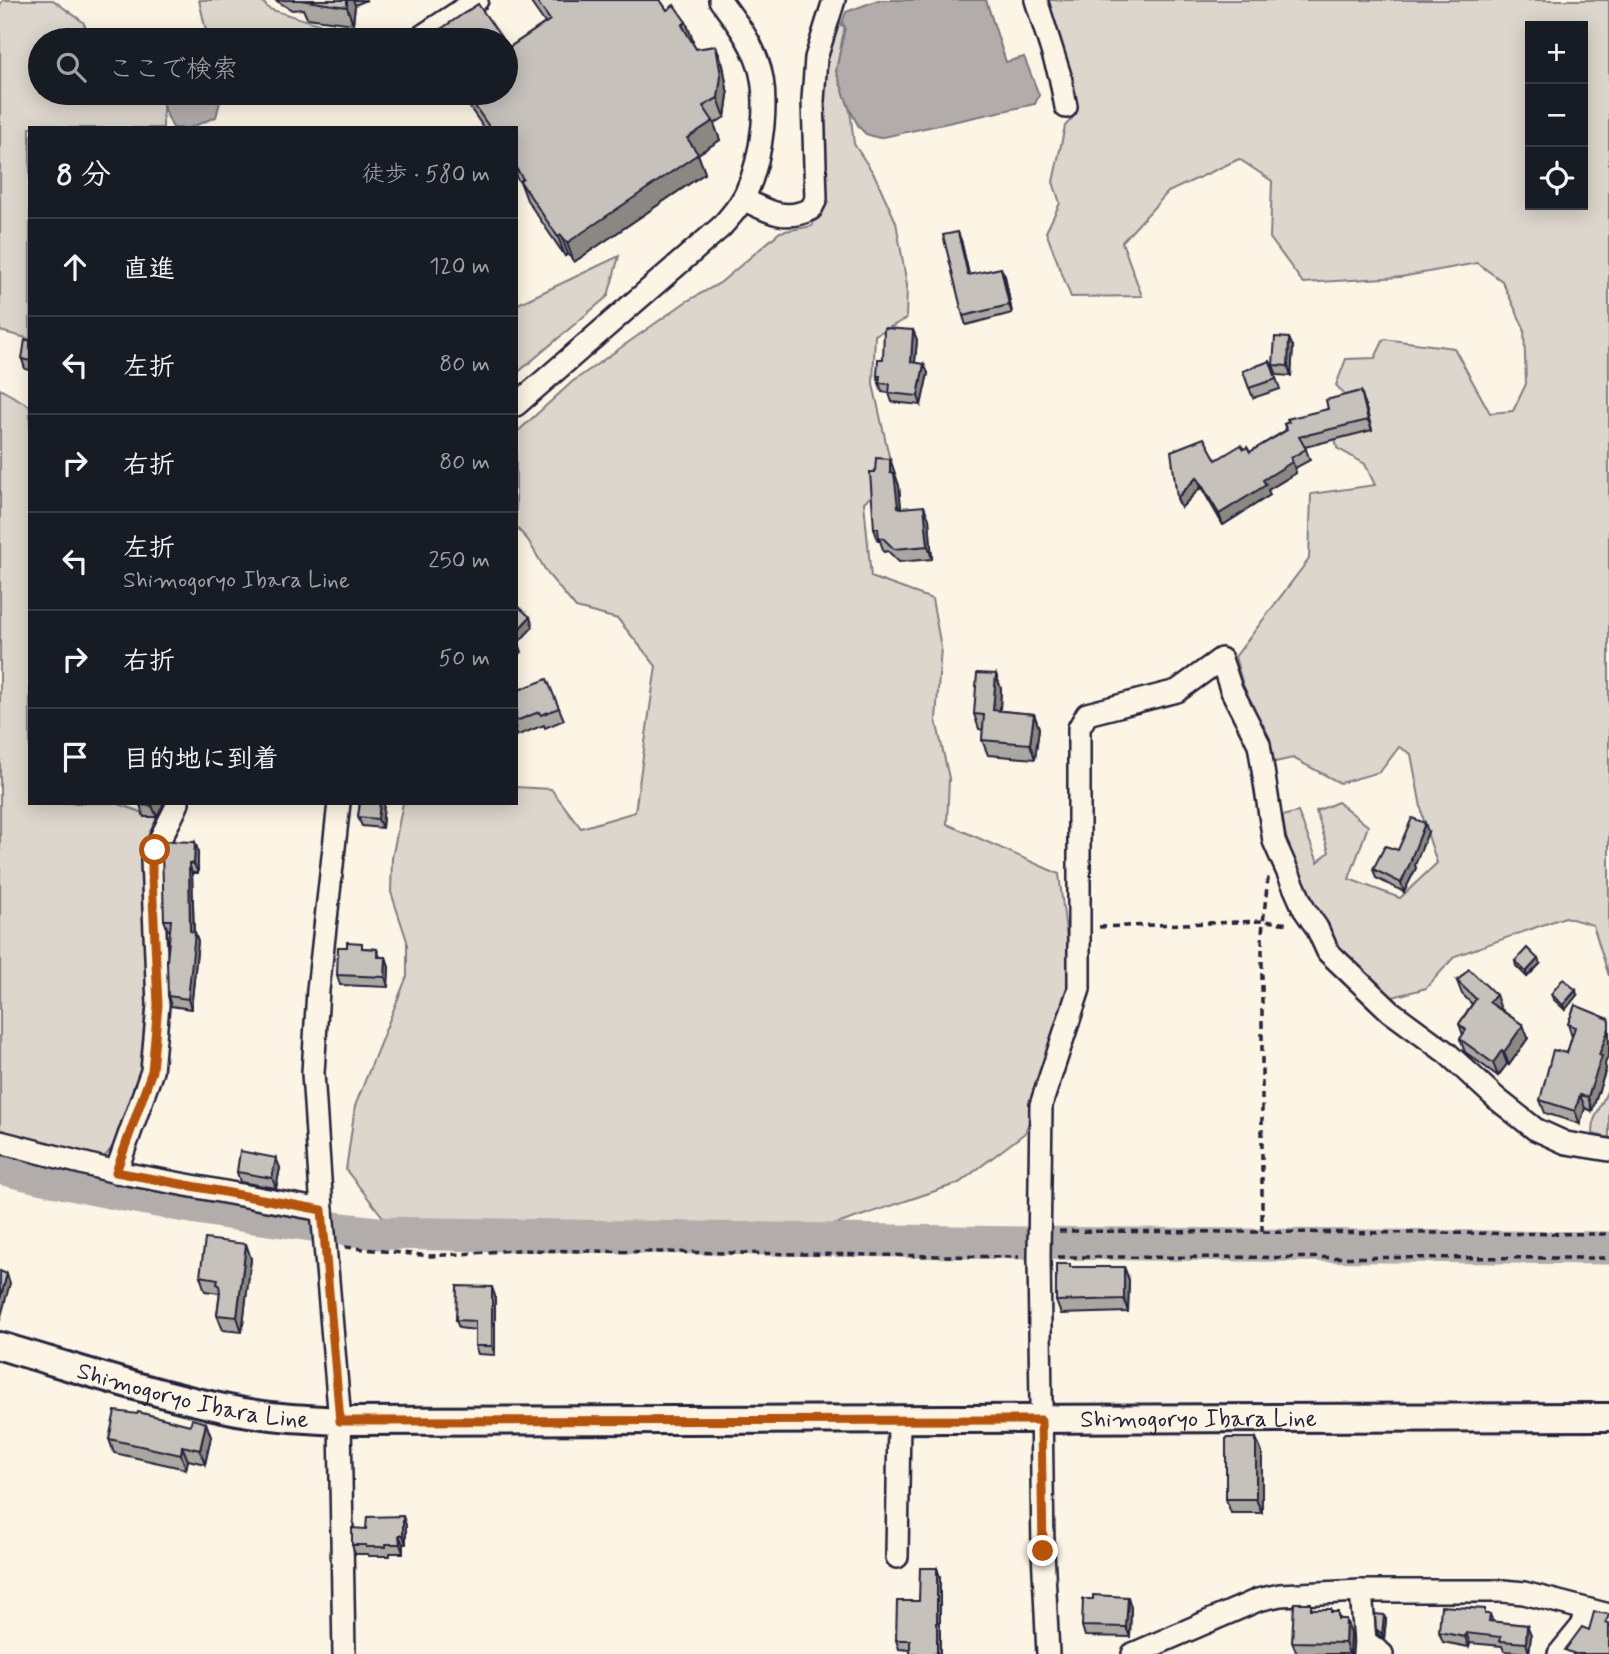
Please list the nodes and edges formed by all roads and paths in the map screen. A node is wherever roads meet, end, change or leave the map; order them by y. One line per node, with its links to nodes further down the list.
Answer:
1 (477, 0): 5 (street)
2 (720, 0): 7 (street)
3 (834, 0): 7 (street)
4 (1036, 0): 6 (street)
5 (434, 28)
6 (1066, 107)
7 (743, 199): 8 (street)
8 (518, 403)
9 (177, 805): 17 (street)
10 (339, 805): 18 (street)
11 (1274, 841): 12 (path); 13 (street); 14 (street)
12 (1264, 921): 13 (path); 14 (path); 19 (path)
13 (1081, 927): 21 (street)
14 (1317, 928): 16 (street)
15 (0, 1142): 17 (street)
16 (1609, 1150)
17 (116, 1172): 18 (street)
18 (323, 1216): 22 (street)
19 (1262, 1232): 20 (path); 21 (path)
20 (1609, 1234)
21 (1039, 1244): 22 (path); 23 (path); 27 (street)
22 (326, 1248): 28 (street)
23 (1609, 1258)
24 (0, 1346): 28 (main road, Shimogoryo Ibara Line)
25 (1609, 1417): 27 (main road, Shimogoryo Ibara Line)
26 (899, 1420): 27 (main road, Shimogoryo Ibara Line); 28 (main road, Shimogoryo Ibara Line); 29 (street)
27 (1041, 1420): 36 (street)
28 (340, 1421): 35 (street)
29 (897, 1557)
30 (1361, 1591): 31 (street); 33 (street); 34 (street)
31 (1588, 1610): 32 (street); 38 (street)
32 (1609, 1615)
33 (1182, 1645): 37 (street)
34 (1370, 1650)
35 (344, 1654)
36 (1048, 1654)
37 (1133, 1654)
38 (1559, 1654)

